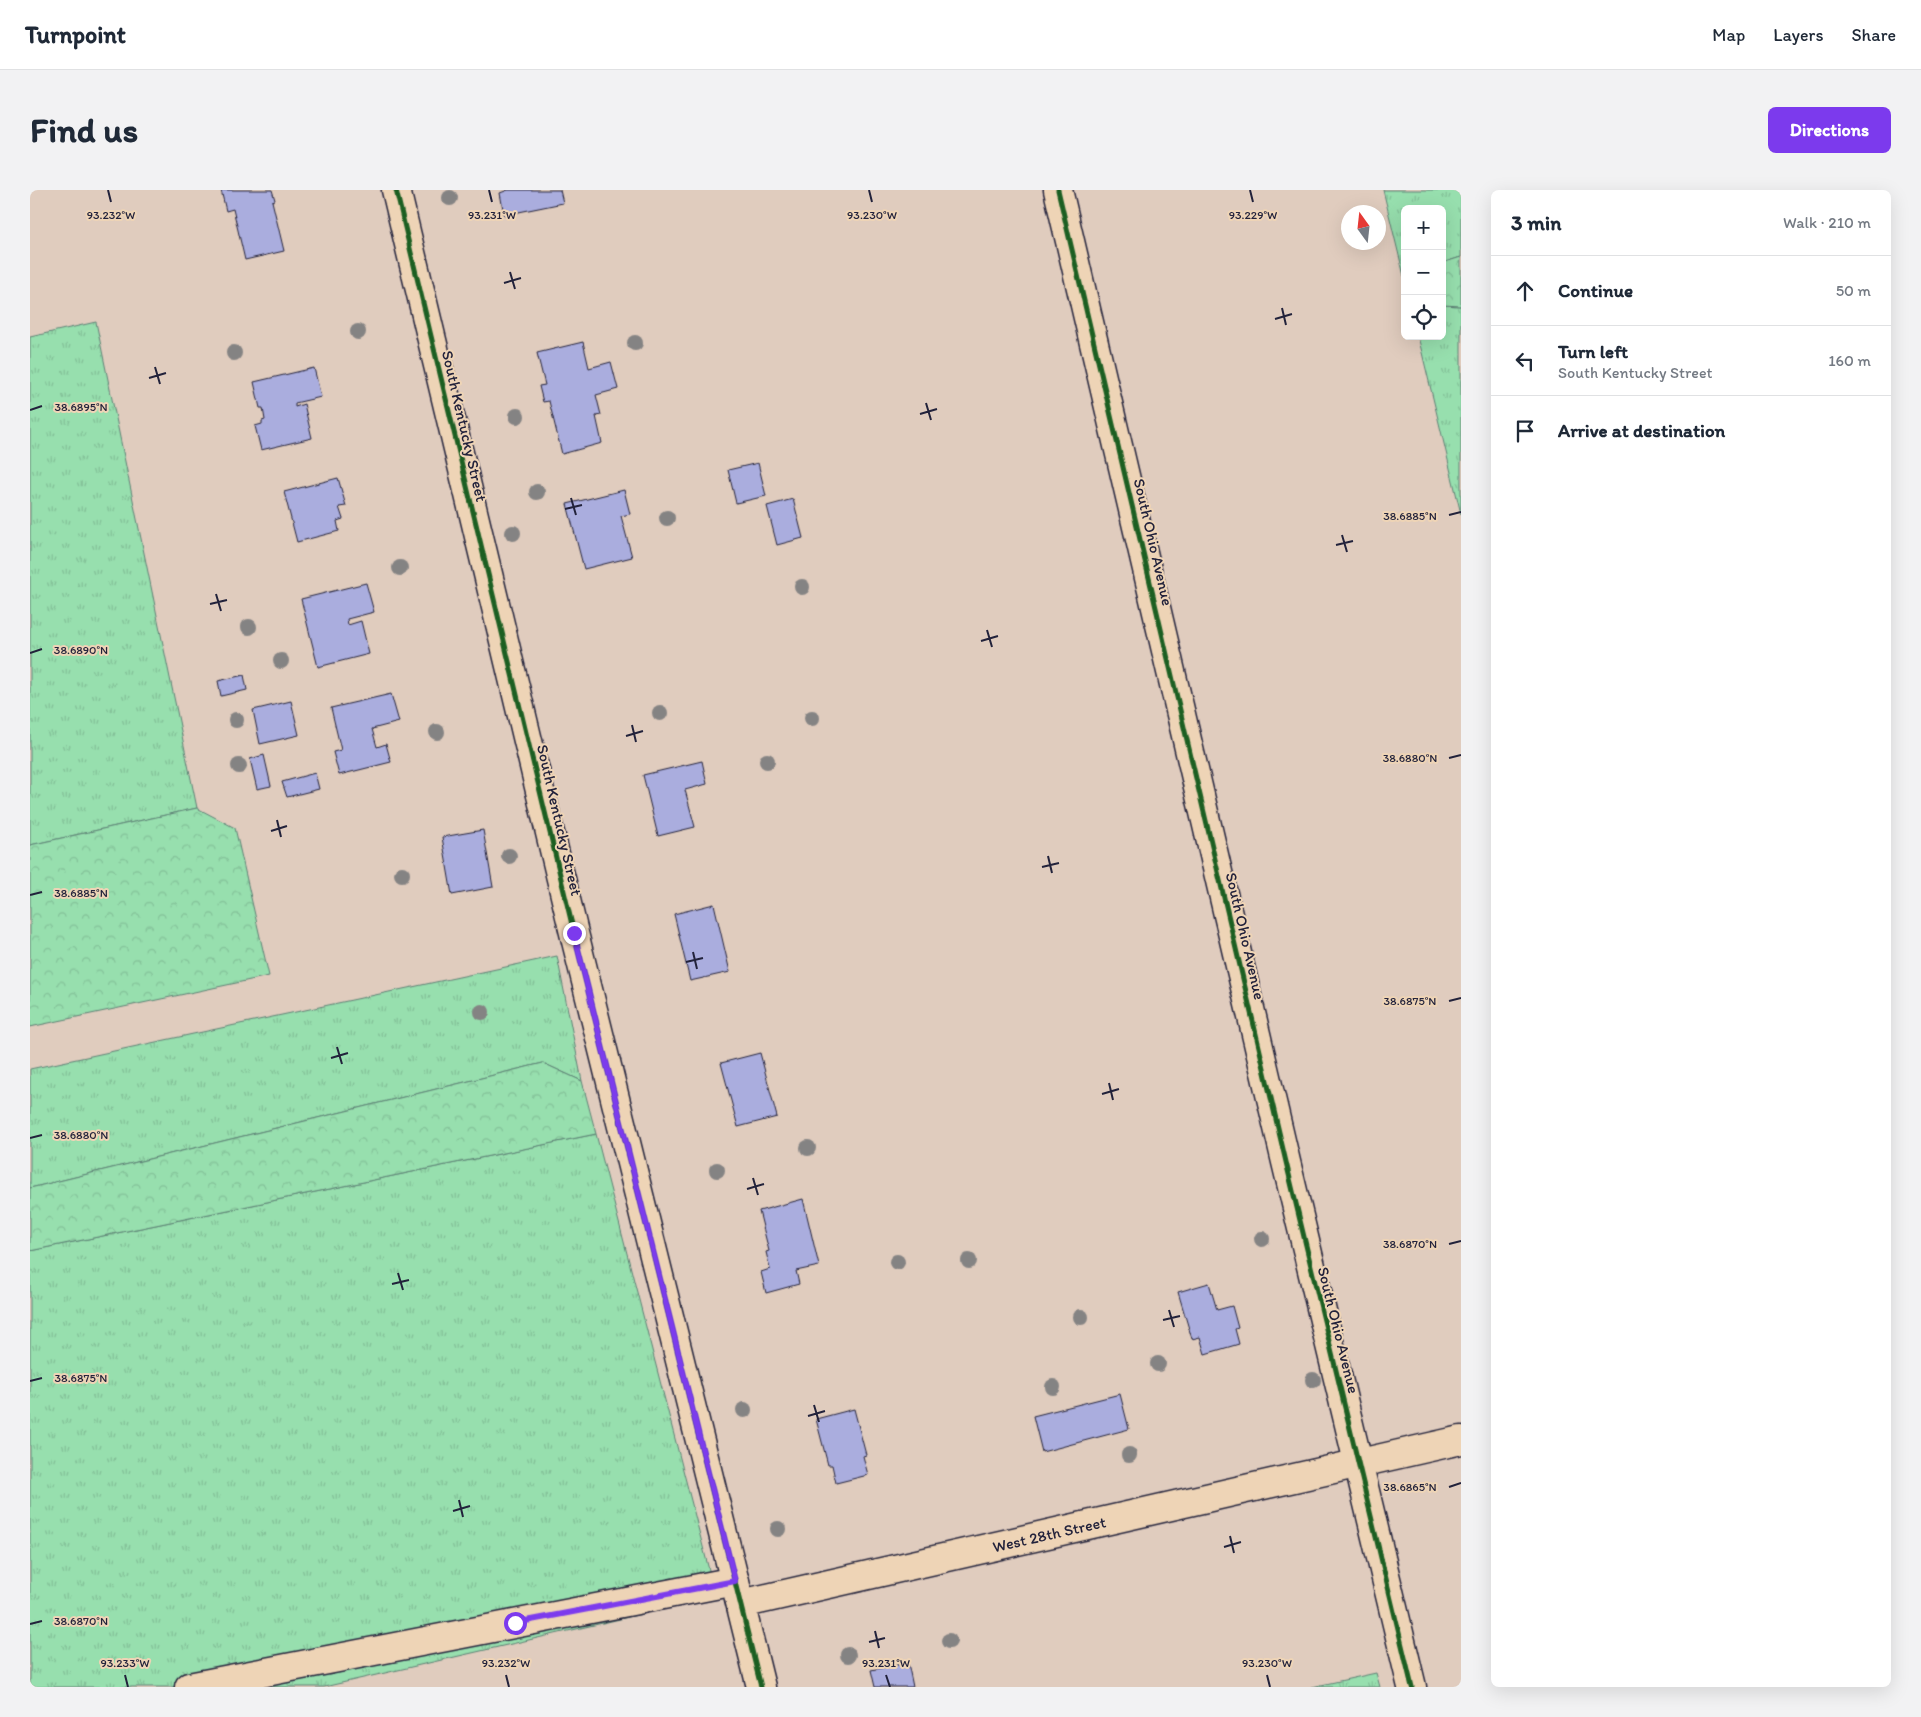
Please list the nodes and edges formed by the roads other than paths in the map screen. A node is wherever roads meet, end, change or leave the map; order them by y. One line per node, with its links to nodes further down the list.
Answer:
1 (396, 190): 5 (street, South Kentucky Street)
2 (1058, 190): 4 (street, South Ohio Avenue)
3 (1461, 1440): 4 (street, West 28th Street)
4 (1358, 1463): 5 (street, West 28th Street); 8 (street, South Ohio Avenue)
5 (738, 1593): 6 (street, West 28th Street); 7 (street, South Kentucky Street)
6 (189, 1687)
7 (761, 1687)
8 (1412, 1687)

